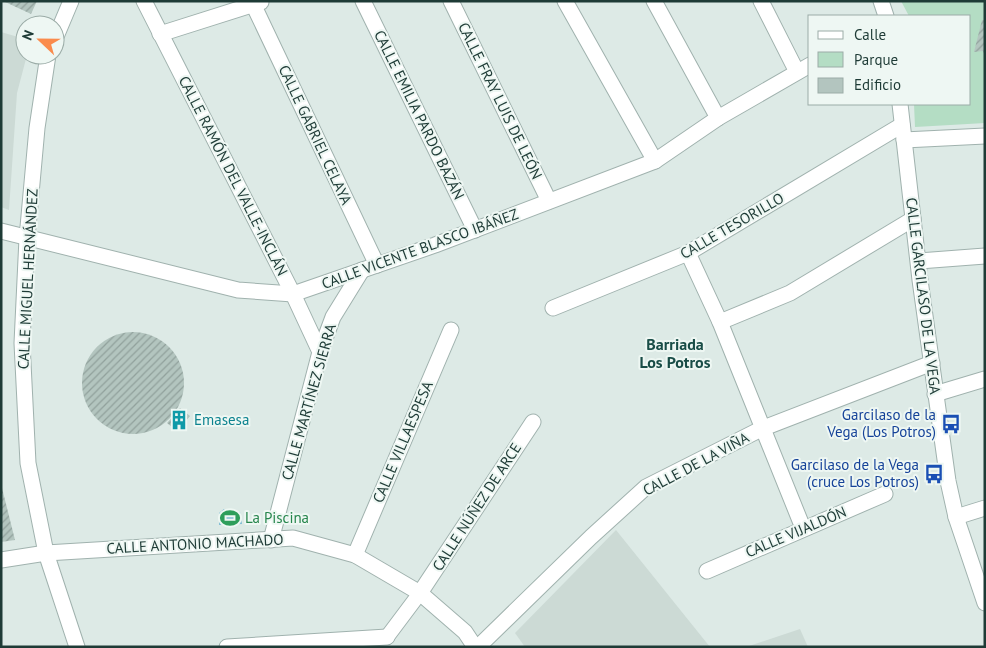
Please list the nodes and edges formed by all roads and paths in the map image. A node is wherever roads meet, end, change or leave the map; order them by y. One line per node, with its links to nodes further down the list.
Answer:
1 (72, 1): 11 (street)
2 (144, 1): 12 (street, CALLE RAMÓN DEL VALLE-INCLÁN)
3 (363, 1): 22 (street, CALLE EMILIA PARDO BAZÁN)
4 (451, 1): 20 (street, CALLE FRAY LUIS DE LEÓN)
5 (565, 1): 19 (street)
6 (654, 1): 16 (street)
7 (761, 1): 14 (street)
8 (881, 1): 10 (street)
9 (258, 3): 12 (street); 28 (street, CALLE GABRIEL CELAYA)
10 (886, 15)
11 (65, 17)
12 (160, 34): 30 (street, CALLE RAMÓN DEL VALLE-INCLÁN)
13 (46, 65): 24 (street, CALLE MIGUEL HERNÁNDEZ)
14 (803, 68): 16 (street, CALLE VICENTE BLASCO IBÁÑEZ)
15 (900, 105): 17 (street, CALLE GARCILASO DE LA VEGA)
16 (718, 118): 19 (street, CALLE VICENTE BLASCO IBÁÑEZ)
17 (903, 132): 18 (street); 21 (street, CALLE GARCILASO DE LA VEGA); 25 (street, CALLE TESORILLO)
18 (985, 136)
19 (655, 161): 20 (street, CALLE VICENTE BLASCO IBÁÑEZ)
20 (549, 202): 22 (street, CALLE VICENTE BLASCO IBÁÑEZ)
21 (912, 219): 27 (street, CALLE GARCILASO DE LA VEGA); 32 (street)
22 (475, 230): 28 (street, CALLE VICENTE BLASCO IBÁÑEZ)
23 (1, 231): 24 (street, CALLE VICENTE BLASCO IBÁÑEZ)
24 (27, 238): 30 (street, CALLE VICENTE BLASCO IBÁÑEZ); 45 (street, CALLE MIGUEL HERNÁNDEZ)
25 (688, 253): 31 (street, CALLE TESORILLO); 32 (street)
26 (985, 256): 27 (street)
27 (918, 261): 35 (street, CALLE GARCILASO DE LA VEGA)
28 (377, 265): 29 (street, CALLE VICENTE BLASCO IBÁÑEZ)
29 (362, 270): 30 (street, CALLE VICENTE BLASCO IBÁÑEZ); 34 (street, CALLE MARTÍNEZ SIERRA)
30 (293, 294): 34 (street, CALLE RAMÓN DEL VALLE-INCLÁN)
31 (553, 308)
32 (720, 322): 39 (street)
33 (451, 330): 46 (street, CALLE VILLAESPESA)
34 (320, 352): 44 (street, CALLE MARTÍNEZ SIERRA)
35 (932, 363): 37 (street, CALLE GARCILASO DE LA VEGA); 39 (street, CALLE DE LA VIÑA)
36 (985, 379): 37 (street)
37 (935, 394): 42 (street, CALLE GARCILASO DE LA VEGA)
38 (533, 422): 49 (street, CALLE NÚÑEZ DE ARCE)
39 (761, 429): 43 (street); 54 (street, CALLE DE LA VIÑA)
40 (885, 494): 43 (street, CALLE VIJALDÓN)
41 (985, 508): 42 (street)
42 (956, 517): 50 (street, CALLE GARCILASO DE LA VEGA)
43 (803, 528): 48 (street, CALLE VIJALDÓN)
44 (271, 540): 45 (street, CALLE ANTONIO MACHADO); 46 (street, CALLE ANTONIO MACHADO)
45 (46, 553): 47 (street, CALLE ANTONIO MACHADO); 52 (street, CALLE MIGUEL HERNÁNDEZ)
46 (355, 555): 49 (street, CALLE ANTONIO MACHADO)
47 (1, 560)
48 (707, 571)
49 (420, 593): 51 (street); 54 (street, CALLE ANTONIO MACHADO)
50 (985, 603)
51 (387, 637): 53 (street)
52 (77, 647)
53 (227, 647)
54 (476, 647)

